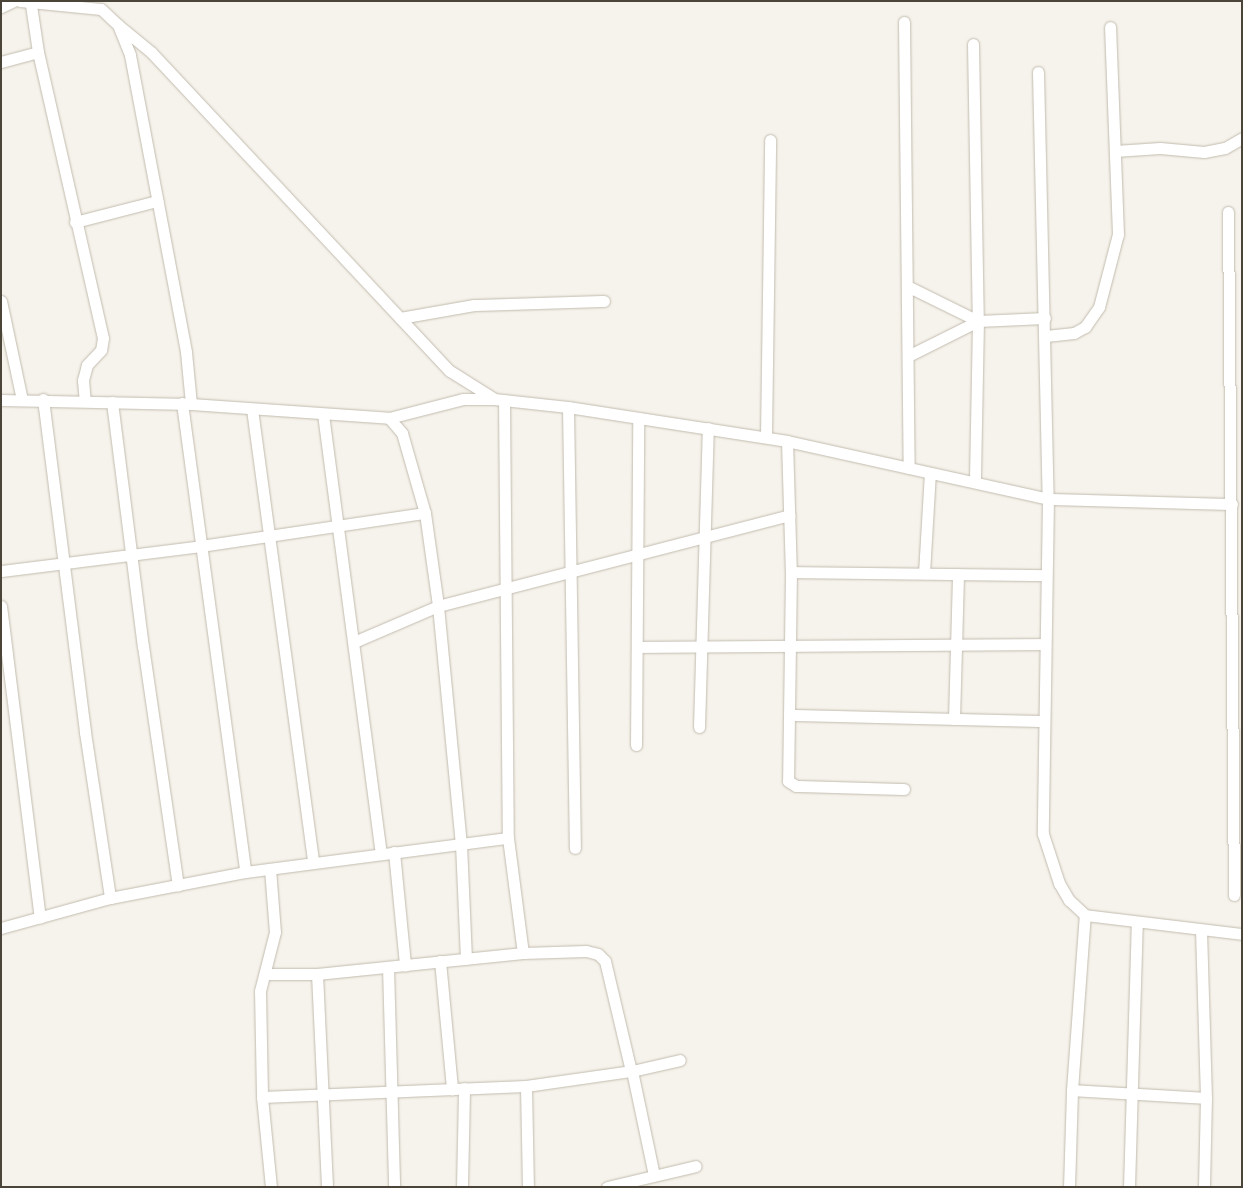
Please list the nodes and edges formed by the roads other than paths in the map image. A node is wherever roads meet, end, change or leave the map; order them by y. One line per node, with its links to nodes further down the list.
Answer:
1 (14, 1): 3 (street)
2 (26, 3): 5 (street); 8 (street)
3 (1, 7)
4 (904, 22): 17 (street)
5 (118, 25): 14 (street); 20 (street)
6 (1110, 27): 13 (street)
7 (973, 44): 22 (street)
8 (38, 52): 9 (street); 16 (street)
9 (1, 62)
10 (1038, 72): 21 (street)
11 (1242, 138): 13 (street)
12 (770, 140): 38 (street)
13 (1115, 151): 23 (street)
14 (157, 201): 16 (street); 31 (street)
15 (1228, 212): 44 (street)
16 (75, 222): 29 (street)
17 (907, 286): 22 (street); 24 (street)
18 (1, 300): 28 (street)
19 (604, 301): 20 (street)
20 (400, 318): 26 (street)
21 (1045, 318): 22 (street); 23 (street)
22 (978, 321): 24 (street); 42 (street)
23 (1046, 336): 43 (street)
24 (908, 356): 40 (street)
25 (43, 399): 28 (street); 29 (street); 53 (street)
26 (499, 399): 32 (street); 35 (street); 60 (street)
27 (1, 400): 28 (street)
28 (22, 400)
29 (85, 401): 30 (street)
30 (112, 402): 31 (street); 52 (street)
31 (186, 404): 33 (street); 50 (street)
32 (568, 408): 36 (street); 55 (street)
33 (252, 409): 34 (street); 48 (street)
34 (323, 414): 35 (street); 47 (street)
35 (389, 418): 45 (street)
36 (638, 418): 37 (street); 51 (street)
37 (708, 428): 38 (street); 49 (street)
38 (766, 438): 39 (street)
39 (787, 441): 40 (street); 46 (street)
40 (909, 468): 41 (street)
41 (930, 473): 42 (street); 57 (street)
42 (976, 482): 43 (street)
43 (1048, 499): 44 (street); 59 (street)
44 (1232, 504): 84 (street)
45 (425, 513): 47 (street); 62 (street)
46 (789, 515): 49 (street); 56 (street)
47 (338, 525): 48 (street); 63 (street)
48 (269, 535): 50 (street); 80 (street)
49 (705, 538): 51 (street); 68 (street)
50 (202, 546): 52 (street); 82 (street)
51 (638, 552): 55 (street); 67 (street)
52 (131, 555): 53 (street); 83 (street)
53 (64, 564): 54 (street); 85 (street)
54 (1, 571)
55 (568, 571): 60 (street); 77 (street)
56 (791, 572): 57 (street); 66 (street)
57 (924, 574): 58 (street)
58 (958, 574): 59 (street); 64 (street)
59 (1046, 575): 65 (street)
60 (504, 589): 62 (street); 75 (street)
61 (1, 606): 87 (street)
62 (438, 606): 63 (street); 76 (street)
63 (354, 642): 79 (street)
64 (956, 644): 65 (street); 66 (street); 70 (street)
65 (1045, 644): 71 (street)
66 (791, 645): 68 (street); 69 (street)
67 (637, 647): 68 (street); 73 (street)
68 (702, 647): 72 (street)
69 (791, 715): 70 (street); 74 (street)
70 (954, 719): 71 (street)
71 (1044, 721): 86 (street)
72 (699, 727)
73 (636, 745)
74 (904, 789)
75 (508, 838): 76 (street); 92 (street)
76 (462, 844): 78 (street); 93 (street)
77 (575, 848)
78 (394, 852): 79 (street); 95 (street)
79 (381, 854): 80 (street)
80 (313, 862): 81 (street)
81 (270, 869): 82 (street); 97 (street)
82 (245, 872): 83 (street)
83 (178, 885): 85 (street)
84 (1234, 895)
85 (110, 898): 87 (street)
86 (1085, 915): 88 (street); 103 (street)
87 (40, 918): 89 (street)
88 (1137, 922): 90 (street); 105 (street)
89 (1, 928)
90 (1201, 930): 91 (street); 108 (street)
91 (1242, 934)
92 (523, 953): 93 (street); 100 (street)
93 (466, 959): 94 (street)
94 (440, 961): 95 (street); 102 (street)
95 (405, 965): 96 (street)
96 (388, 967): 98 (street); 104 (street)
97 (266, 974): 98 (street); 107 (street)
98 (317, 974): 106 (street)
99 (680, 1060): 100 (street)
100 (632, 1071): 101 (street); 110 (street)
101 (526, 1086): 102 (street); 115 (street)
102 (458, 1089): 104 (street); 114 (street)
103 (1072, 1090): 105 (street); 117 (street)
104 (391, 1091): 106 (street); 113 (street)
105 (1132, 1092): 108 (street); 118 (street)
106 (323, 1093): 107 (street); 112 (street)
107 (262, 1097): 111 (street)
108 (1206, 1098): 119 (street)
109 (696, 1166): 110 (street)
110 (654, 1175): 116 (street)
111 (271, 1187)
112 (327, 1187)
113 (394, 1187)
114 (462, 1187)
115 (528, 1187)
116 (607, 1187)
117 (1069, 1187)
118 (1129, 1187)
119 (1204, 1187)

